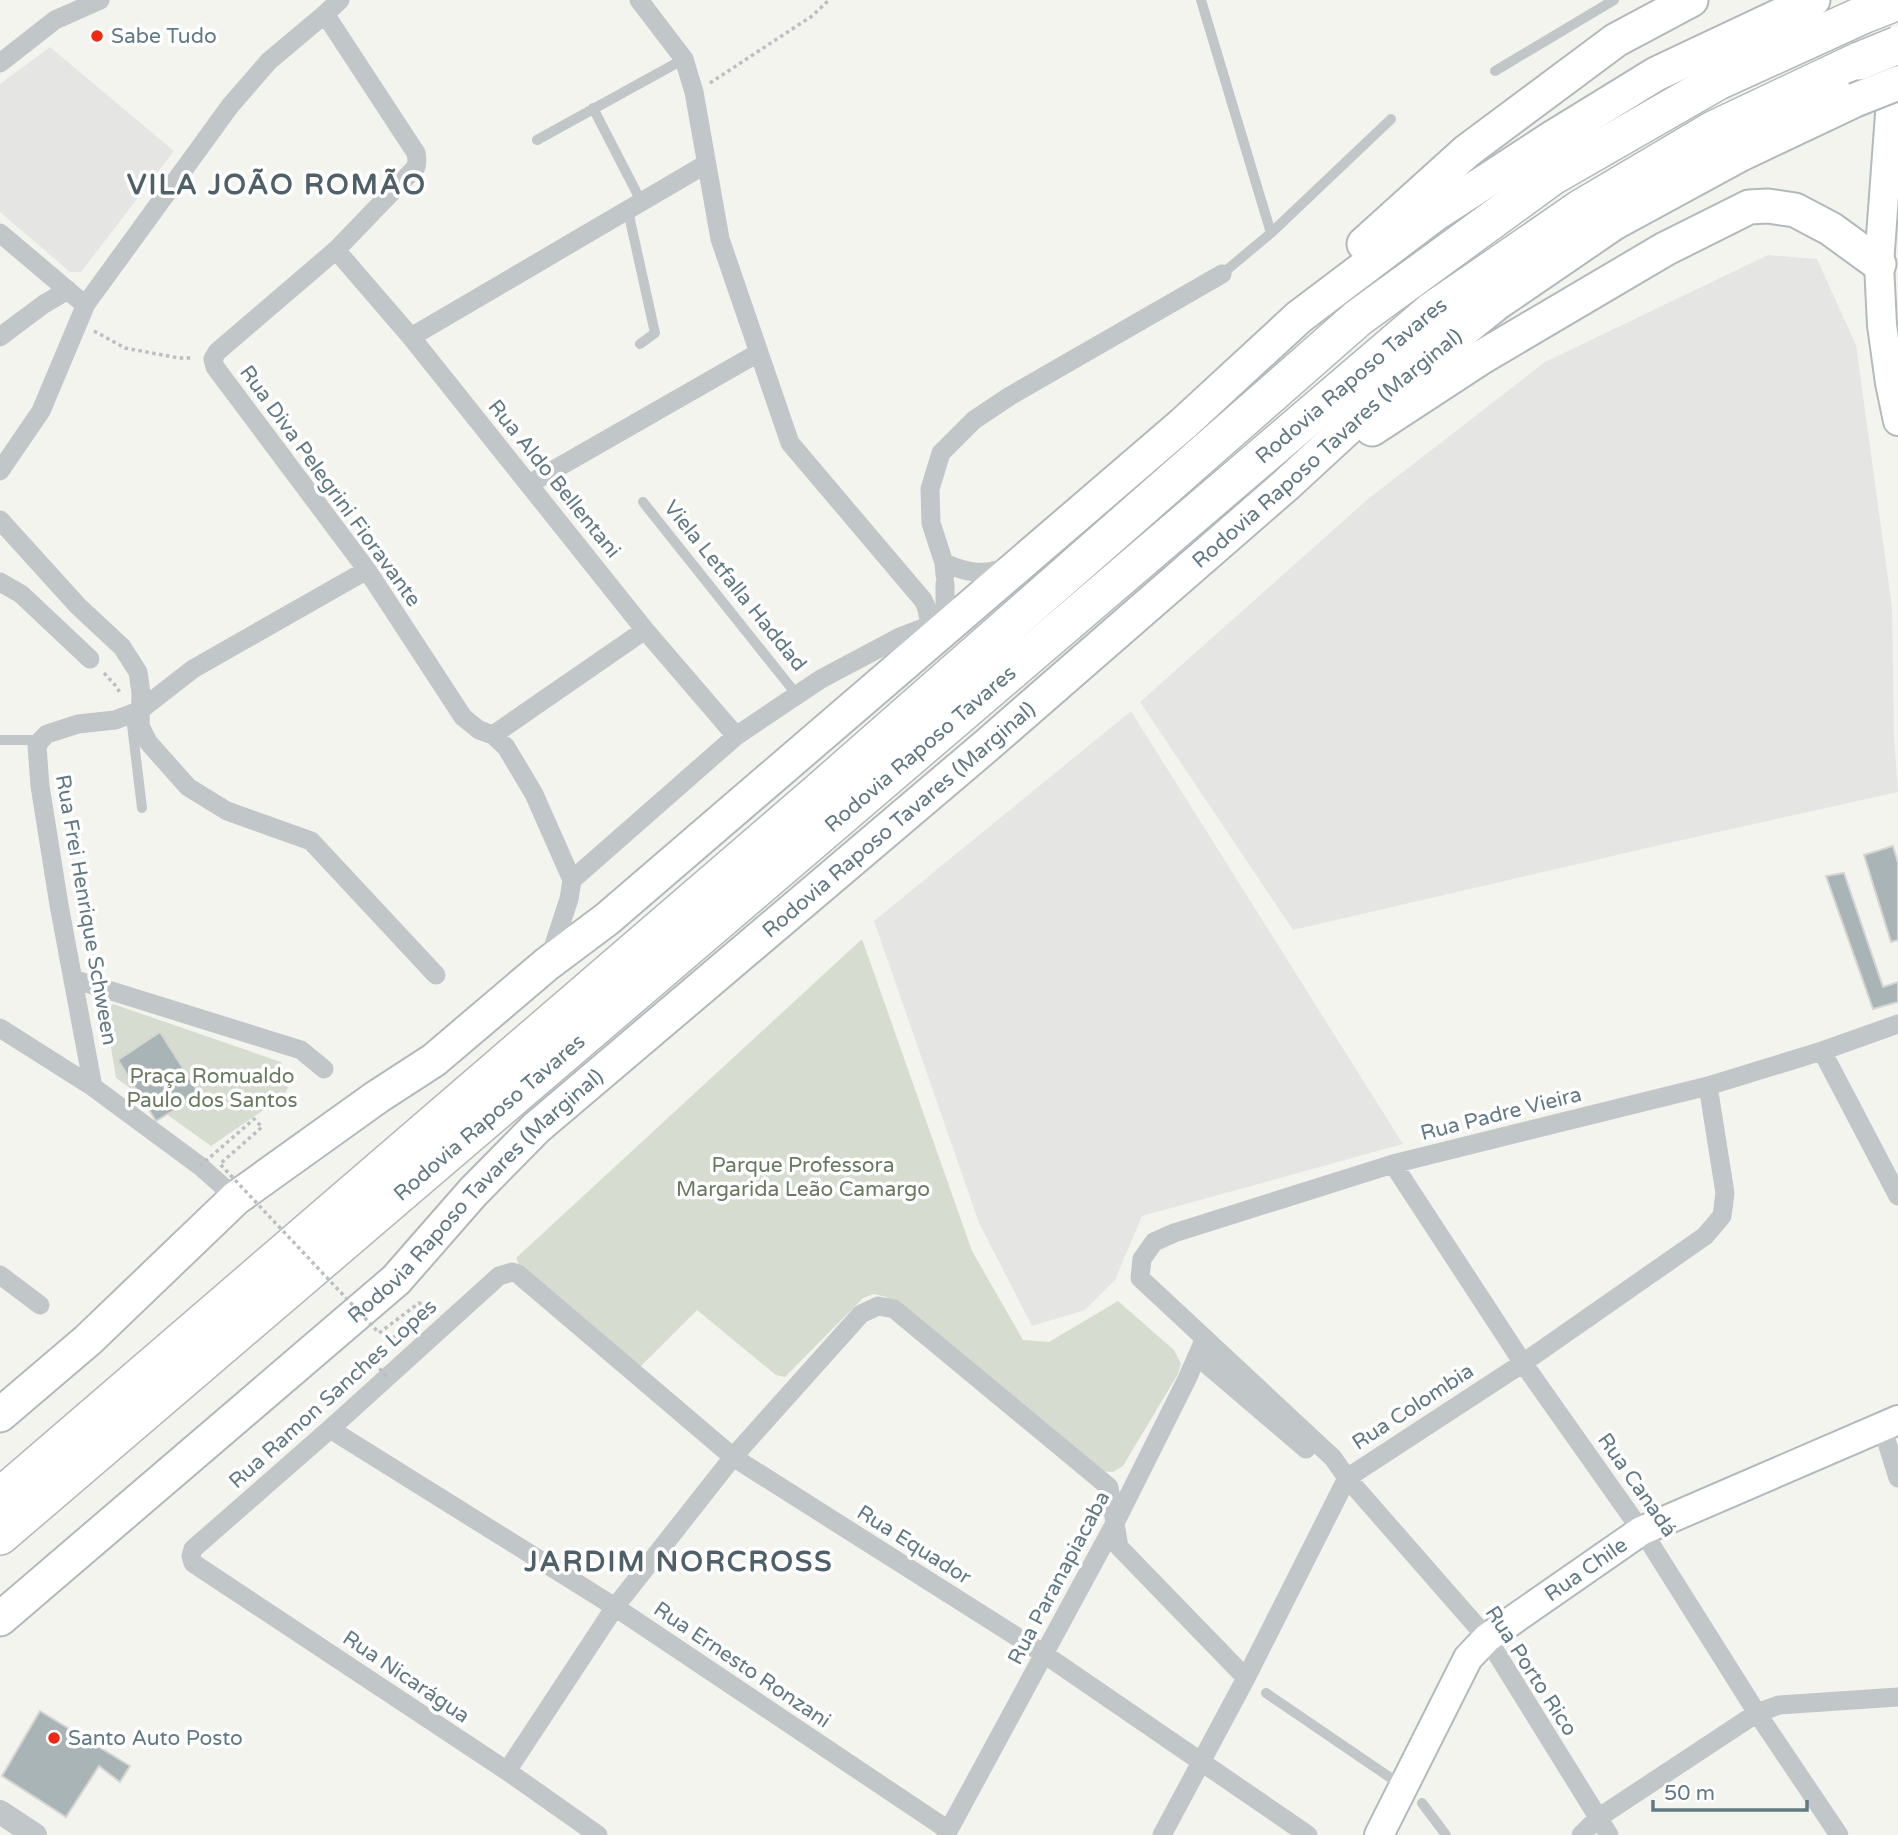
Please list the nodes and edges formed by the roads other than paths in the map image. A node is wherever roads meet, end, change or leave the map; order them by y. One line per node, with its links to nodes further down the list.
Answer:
1 (100, 0): 12 (street)
2 (340, 0): 9 (street)
3 (639, 0): 11 (street)
4 (1200, 0): 21 (lane)
5 (1614, 0): 13 (lane)
6 (1691, 0): 27 (highway)
7 (1813, 0): 27 (highway)
8 (1898, 1): 78 (highway, Rodovia Raposo Tavares)
9 (325, 14): 22 (street); 26 (street)
10 (1898, 45): 24 (main road); 81 (highway, Rodovia Raposo Tavares, bridge)
11 (684, 59): 15 (lane); 18 (street)
12 (0, 63)
13 (1495, 71)
14 (1898, 83): 35 (highway, Rodovia Raposo Tavares (Marginal), bridge)
15 (593, 108): 17 (lane); 19 (lane)
16 (1391, 119): 21 (lane)
17 (537, 140)
18 (706, 164): 19 (street); 31 (street)
19 (635, 207): 29 (street); 30 (lane)
20 (0, 233): 25 (street)
21 (1271, 233): 23 (lane)
22 (336, 250): 29 (street, Rua Aldo Bellentani); 39 (street, Rua Diva Pelegrini Fioravante)
23 (1222, 274): 40 (street)
24 (1889, 274): 32 (main road); 35 (highway)
25 (68, 290): 26 (street); 28 (street)
26 (82, 312): 33 (street)
27 (1299, 317): 38 (highway)
28 (0, 337)
29 (411, 337): 34 (street, Rua Aldo Bellentani)
30 (640, 344)
31 (758, 353): 34 (street); 42 (street)
32 (1898, 421)
33 (0, 471)
34 (529, 484): 43 (street, Rua Aldo Bellentani)
35 (1287, 484): 84 (highway, Rodovia Raposo Tavares (Marginal))
36 (643, 502): 46 (lane, Viela Letfalla Haddad)
37 (0, 520): 47 (street)
38 (1030, 555): 40 (street); 44 (highway)
39 (367, 569): 47 (street); 48 (street, Rua Diva Pelegrini Fioravante)
40 (945, 573): 42 (street); 44 (street)
41 (0, 582): 45 (street)
42 (923, 600): 44 (street)
43 (645, 630): 48 (street); 49 (street, Rua Aldo Bellentani)
44 (934, 633): 46 (street); 54 (highway)
45 (90, 659)
46 (797, 695): 49 (street)
47 (135, 713): 51 (street); 52 (lane); 55 (street)
48 (494, 735): 53 (street, Rua Diva Pelegrini Fioravante)
49 (736, 736): 53 (street)
50 (0, 740): 51 (lane)
51 (41, 740): 56 (street, Rua Frei Henrique Schween)
52 (142, 808)
53 (572, 880): 54 (street)
54 (548, 964): 65 (highway)
55 (436, 975)
56 (73, 979): 60 (street); 62 (street, Rua Frei Henrique Schween)
57 (1898, 1024): 59 (street, Rua Padre Vieira)
58 (0, 1028): 62 (street)
59 (1822, 1051): 61 (street, Rua Padre Vieira); 64 (street)
60 (324, 1069)
61 (1708, 1086): 63 (street, Rua Padre Vieira); 71 (street, Rua Colombia)
62 (93, 1087): 65 (street)
63 (1392, 1164): 68 (street, Rua Padre Vieira); 71 (street, Rua Canadá)
64 (1898, 1196)
65 (236, 1198): 72 (highway)
66 (512, 1272): 74 (street, Rua Ramon Sanches Lopes); 75 (street, Rua Equador)
67 (0, 1275): 69 (street)
68 (1140, 1278): 70 (street, Rua Porto Rico)
69 (40, 1305)
70 (1201, 1347): 76 (street, Rua Porto Rico); 79 (street, Rua Paranapiacaba)
71 (1523, 1363): 76 (street, Rua Colombia); 80 (street, Rua Canadá)
72 (0, 1415)
73 (1890, 1424): 77 (street); 80 (main road, Rua Chile)
74 (330, 1429): 82 (street, Rua Ramon Sanches Lopes); 83 (street, Rua Ernesto Ronzani)
75 (733, 1457): 79 (street); 83 (street); 86 (street, Rua Equador)
76 (1347, 1478): 85 (street, Rua Porto Rico); 87 (street, Rua Colombia)
77 (1898, 1478)
78 (0, 1497)
79 (1115, 1522): 86 (street, Rua Paranapiacaba); 87 (street)
80 (1642, 1531): 85 (main road, Rua Chile); 90 (street, Rua Canadá)
81 (0, 1536)
82 (191, 1556): 92 (street, Rua Nicarágua)
83 (615, 1607): 92 (street); 96 (street, Rua Ernesto Ronzani)
84 (0, 1619)
85 (1487, 1638): 93 (main road, Rua Chile); 95 (street, Rua Porto Rico)
86 (1044, 1654): 91 (street, Rua Equador); 96 (street, Rua Paranapiacaba)
87 (1247, 1678): 91 (street, Rua Colombia)
88 (1266, 1693): 93 (lane)
89 (1898, 1697): 90 (street)
90 (1757, 1713): 95 (street); 105 (street, Rua Canadá)
91 (1201, 1761): 99 (street, Rua Colombia); 100 (street, Rua Equador)
92 (507, 1771): 98 (street, Rua Nicarágua)
93 (1413, 1795): 101 (main road, Rua Chile); 102 (lane)
94 (0, 1812): 97 (street)
95 (1598, 1818): 103 (street); 104 (street, Rua Porto Rico)
96 (947, 1832)
97 (35, 1835)
98 (598, 1835)
99 (1162, 1835)
100 (1308, 1835)
101 (1379, 1835)
102 (1446, 1835)
103 (1581, 1835)
104 (1609, 1835)
105 (1839, 1835)

